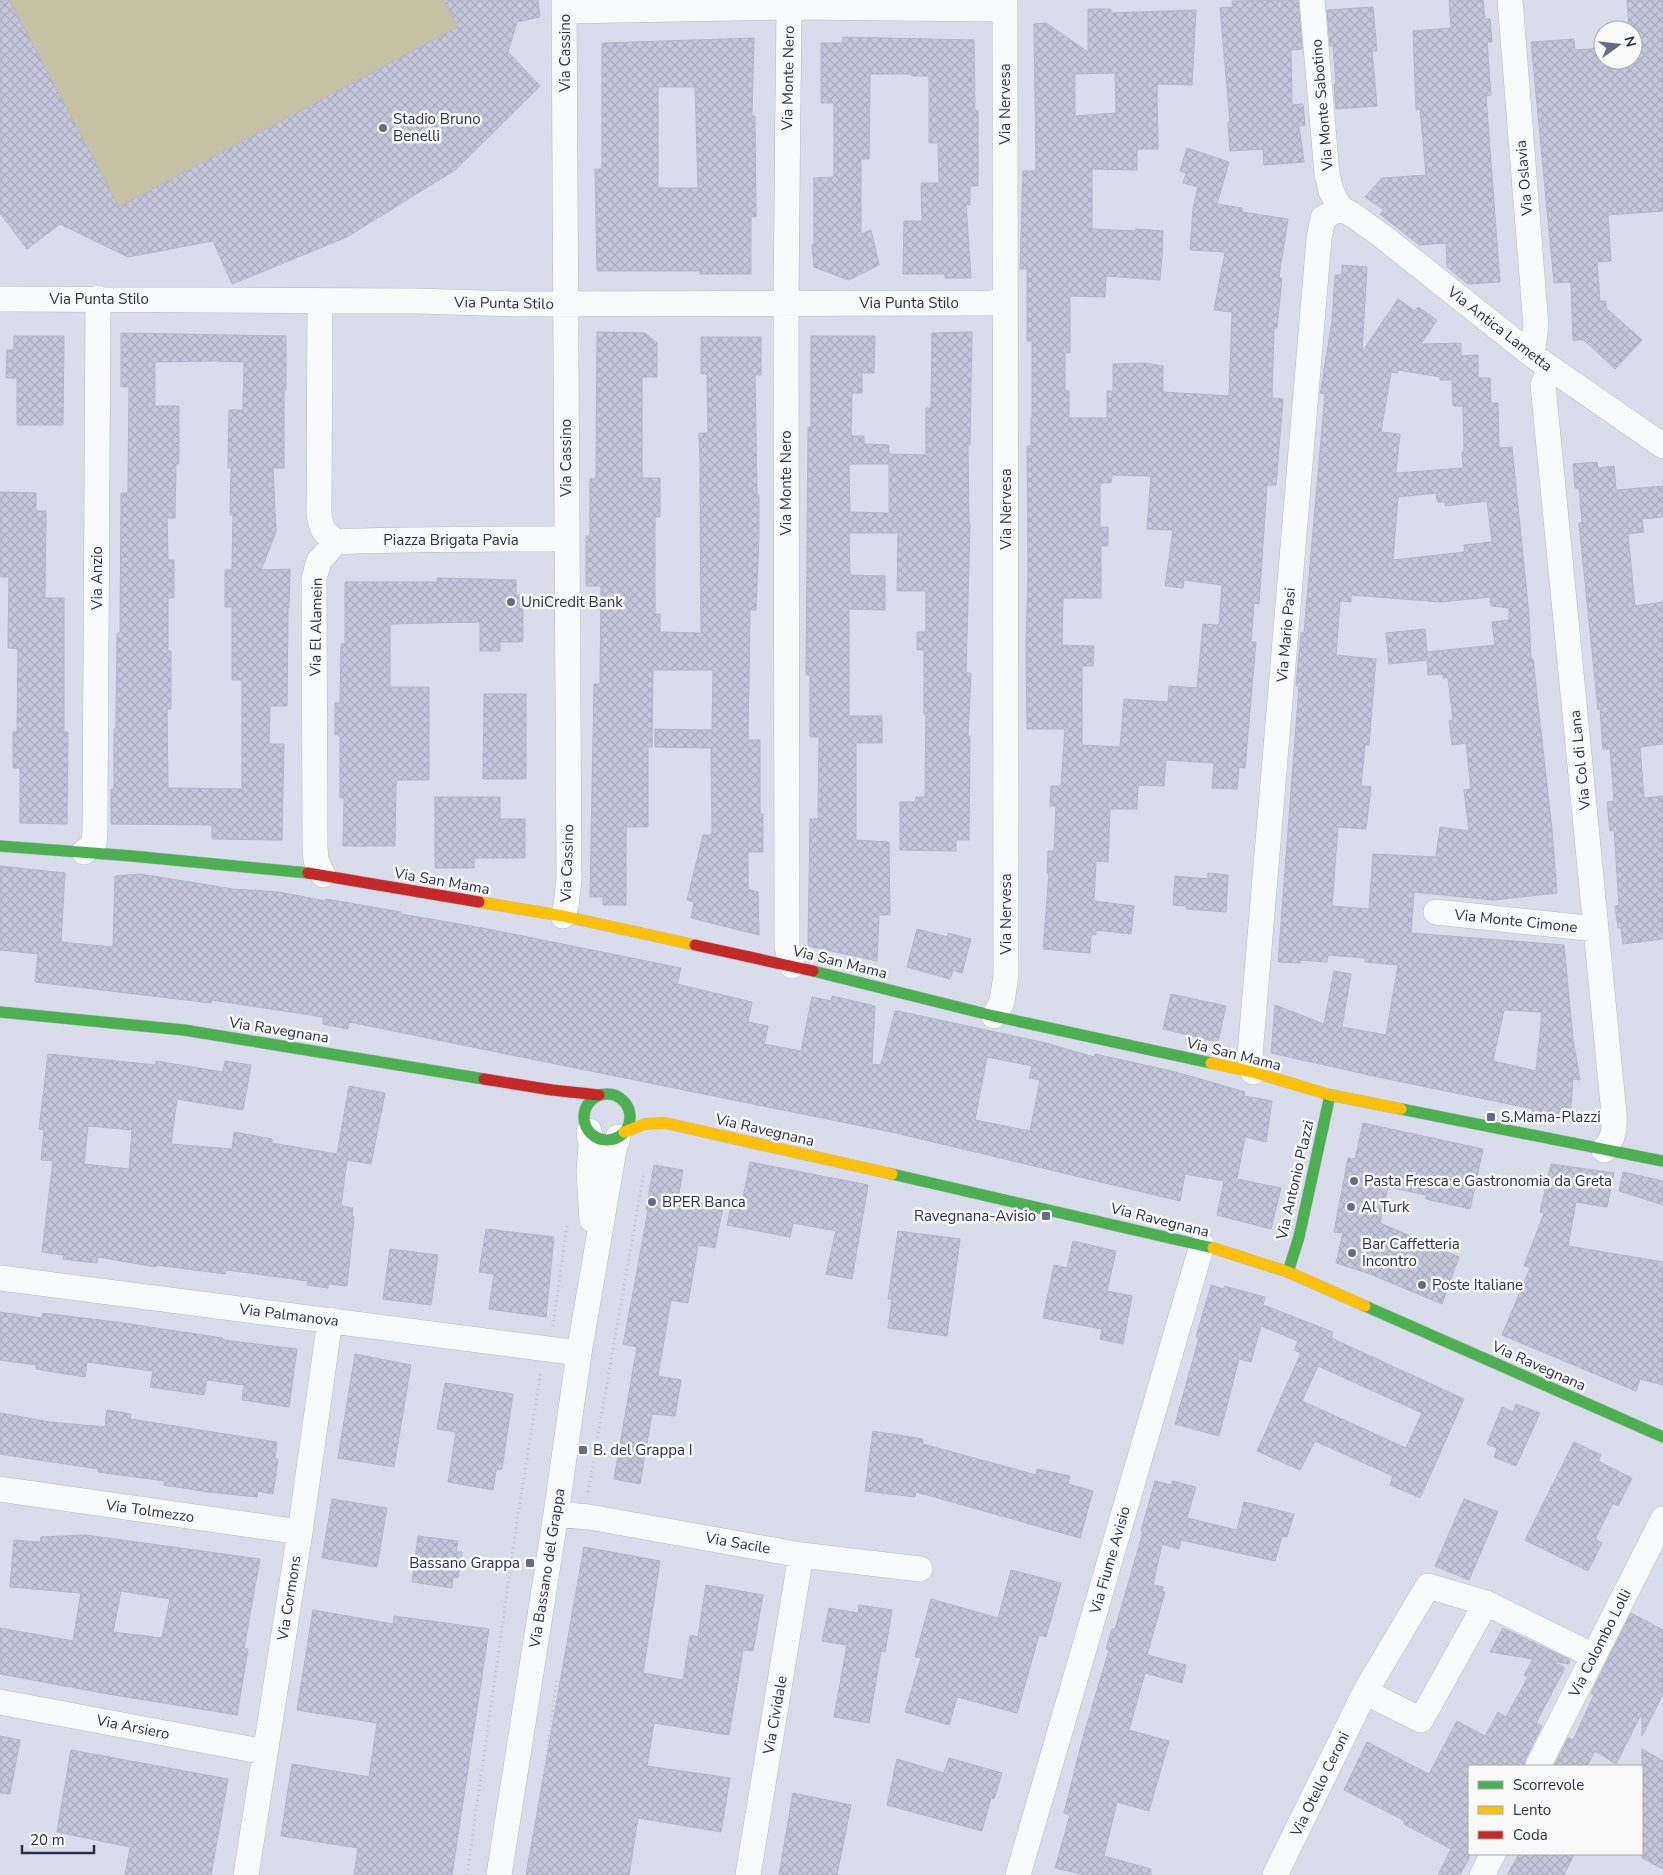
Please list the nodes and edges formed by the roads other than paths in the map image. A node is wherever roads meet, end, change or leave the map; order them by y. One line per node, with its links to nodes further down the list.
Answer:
1 (1312, 0): 6 (street, Via Monte Sabotino)
2 (1510, 0): 13 (street, Via Oslavia)
3 (789, 3): 4 (street); 5 (street); 11 (street, Via Monte Nero)
4 (564, 5): 12 (street, Via Cassino)
5 (1005, 7): 7 (street, Via Nervesa)
6 (1340, 208): 13 (street, Via Antica Lametta); 26 (street, Via Mario Pasi)
7 (1005, 295): 11 (street, Via Punta Stilo); 25 (street, Via Nervesa)
8 (98, 298): 9 (street, Via Punta Stilo); 10 (street, Via Punta Stilo); 18 (street, Via Anzio)
9 (0, 299)
10 (320, 301): 12 (street, Via Punta Stilo); 16 (street)
11 (786, 302): 12 (street, Via Punta Stilo); 23 (street, Via Monte Nero)
12 (566, 304): 15 (street, Via Cassino)
13 (1541, 362): 14 (street, Via Antica Lametta); 22 (street, Via Col di Lana)
14 (1663, 446)
15 (567, 539): 16 (street, Piazza Brigata Pavia); 21 (street, Via Cassino)
16 (336, 542): 19 (street, Via El Alamein)
17 (0, 846): 18 (street, Via San Mama)
18 (84, 852): 19 (street, Via San Mama)
19 (323, 875): 21 (street, Via San Mama)
20 (1436, 912): 22 (street, Via Monte Cimone)
21 (564, 916): 23 (street, Via San Mama)
22 (1596, 929): 32 (street, Via Col di Lana)
23 (792, 966): 25 (street, Via San Mama)
24 (0, 1012): 27 (street, Via Ravegnana)
25 (994, 1016): 26 (street, Via San Mama)
26 (1253, 1072): 29 (street, Via San Mama)
27 (552, 1090): 28 (street, Via Ravegnana); 30 (street, Via Ravegnana)
28 (599, 1095): 30 (street); 31 (street)
29 (1330, 1095): 32 (street, Via San Mama); 36 (street, Via Antonio Plazzi)
30 (587, 1124): 31 (street); 35 (street, Via Bassano del Grappa)
31 (621, 1135): 34 (street, Via Ravegnana); 35 (street, Via Bassano del Grappa)
32 (1604, 1150): 33 (street, Via San Mama)
33 (1663, 1161)
34 (1202, 1245): 36 (street, Via Ravegnana); 57 (street, Via Fiume Avisio)
35 (594, 1260): 39 (street, Via Bassano del Grappa)
36 (1288, 1272): 40 (street, Via Ravegnana)
37 (0, 1278): 38 (street, Via Palmanova)
38 (330, 1320): 39 (street, Via Palmanova); 44 (street, Via Cormons)
39 (579, 1353): 42 (street, Via Bassano del Grappa)
40 (1663, 1436)
41 (0, 1489): 44 (street, Via Tolmezzo)
42 (556, 1514): 45 (street, Via Sacile); 55 (street, Via Bassano del Grappa)
43 (1663, 1519): 48 (street, Via Colombo Lolli)
44 (300, 1532): 51 (street, Via Cormons)
45 (801, 1555): 46 (street, Via Sacile); 56 (street, Via Cividale)
46 (920, 1569)
47 (1486, 1603): 48 (street, Via Otello Ceroni); 49 (street, Via Otello Ceroni); 49 (street)
48 (1594, 1656): 52 (street, Via Colombo Lolli)
49 (1365, 1692): 58 (street, Via Otello Ceroni)
50 (0, 1702): 51 (street, Via Arsiero)
51 (265, 1752): 54 (street, Via Cormons)
52 (1539, 1765)
53 (1492, 1855): 59 (street)
54 (246, 1875)
55 (499, 1875)
56 (748, 1875)
57 (1018, 1875)
58 (1275, 1875)
59 (1482, 1875)

